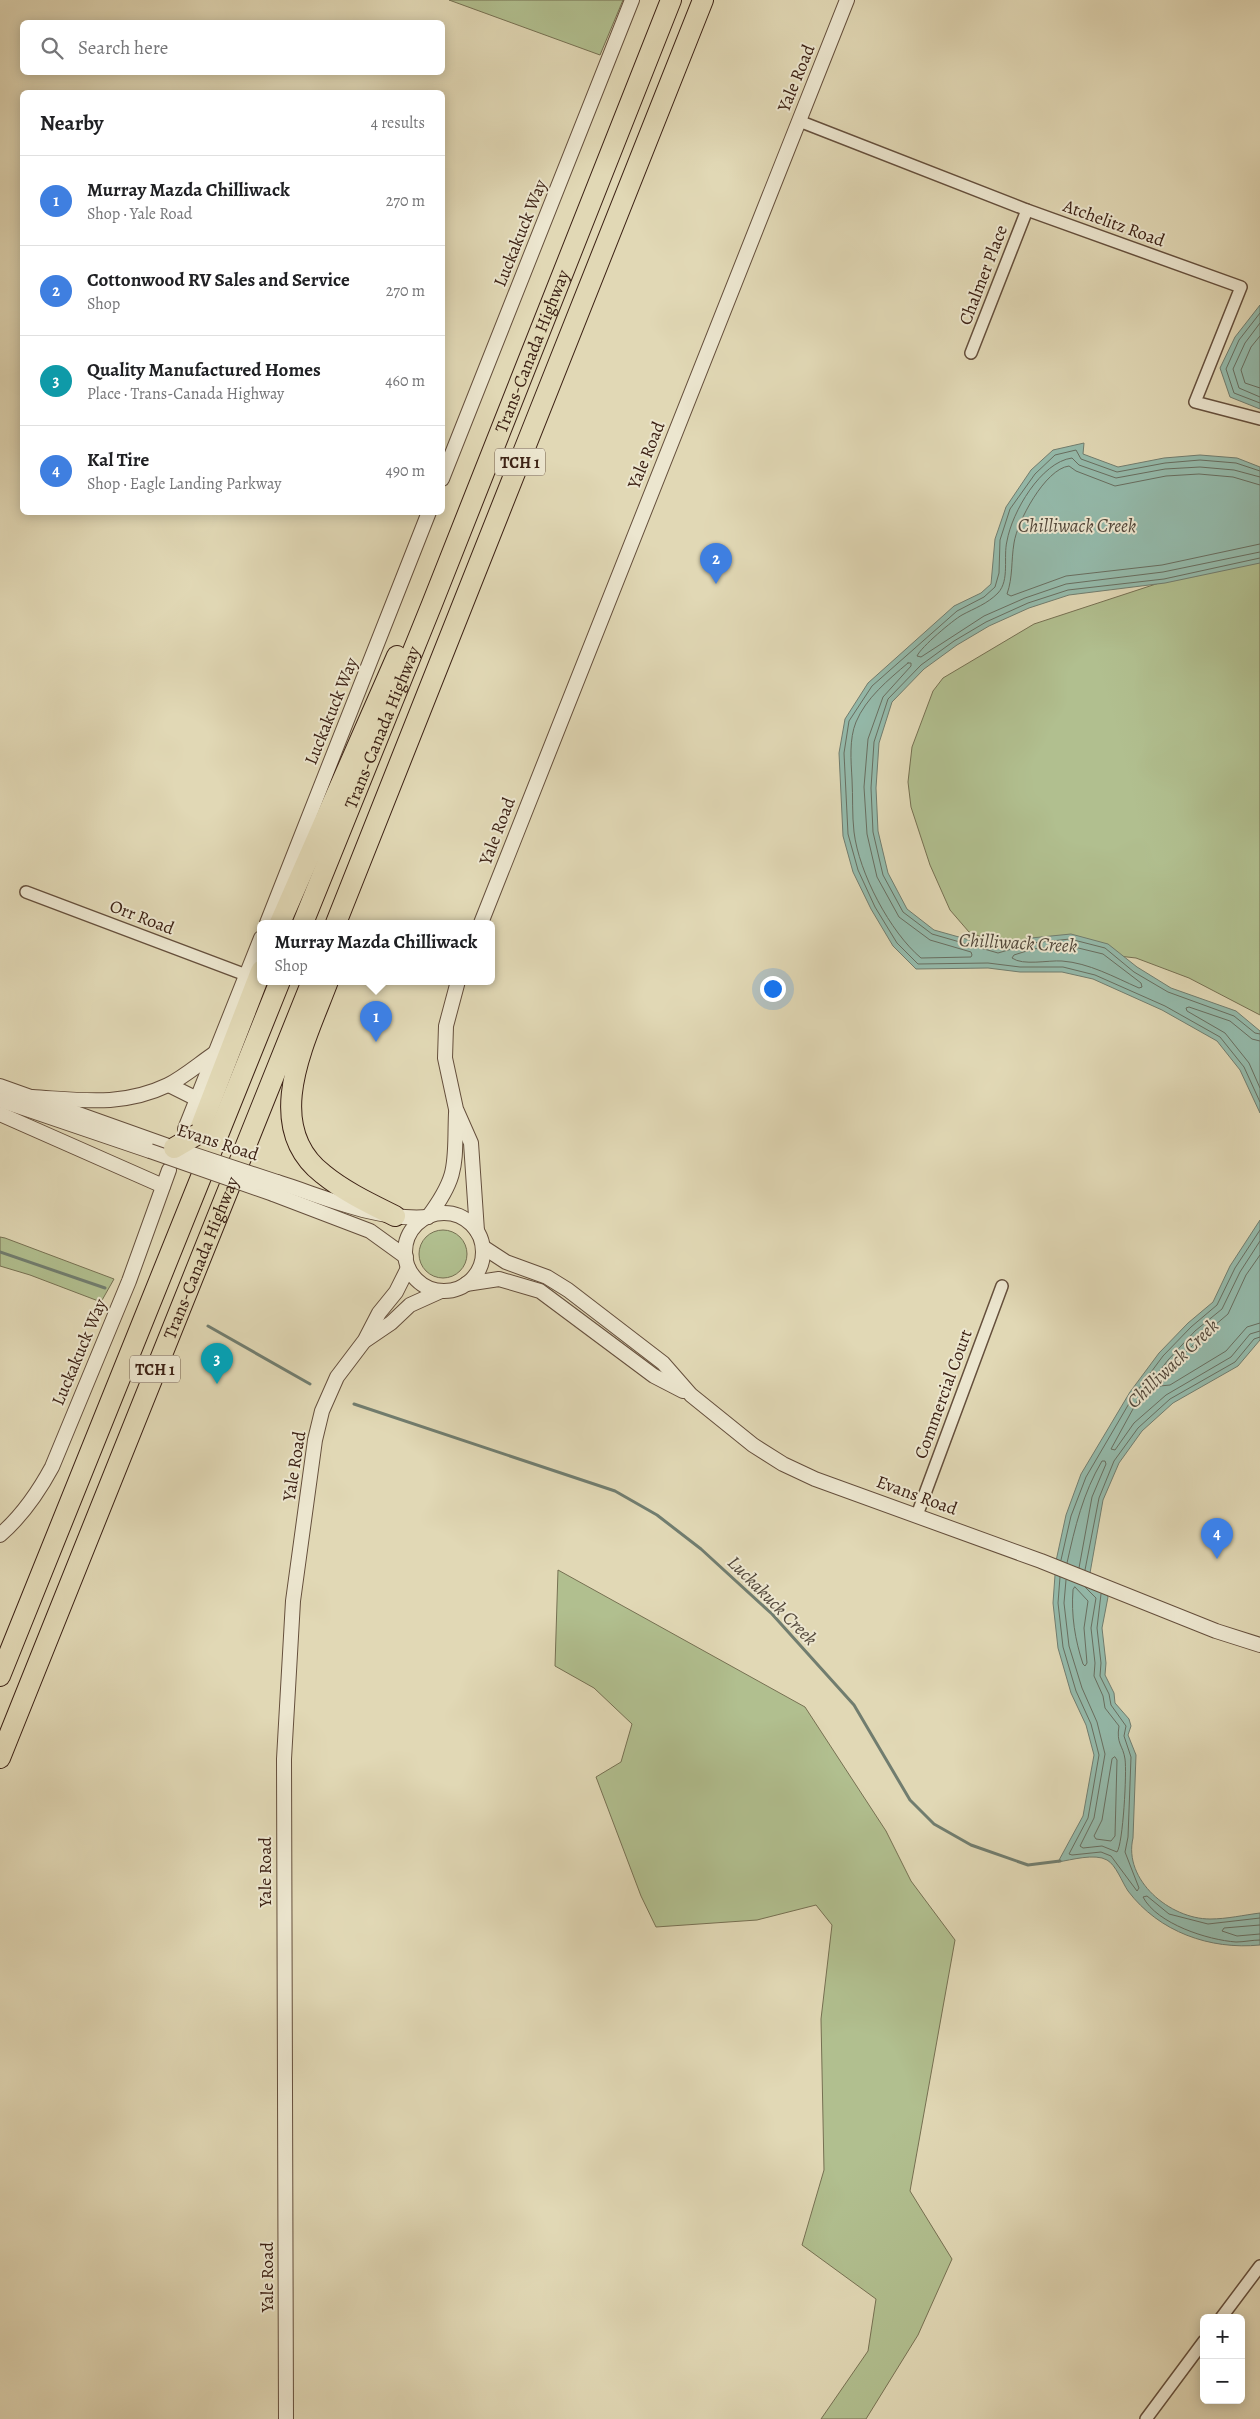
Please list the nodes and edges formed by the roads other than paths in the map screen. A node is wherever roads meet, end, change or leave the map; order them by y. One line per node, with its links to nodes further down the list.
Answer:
1 (632, 0): 9 (street, Luckakuck Way)
2 (671, 0): 11 (highway, Trans-Canada Highway / TCH 1)
3 (703, 0): 12 (highway, Trans-Canada Highway / TCH 1)
4 (847, 0): 5 (street, Yale Road)
5 (799, 121): 6 (street, Atchelitz Road); 19 (street, Yale Road)
6 (1027, 210): 7 (street, Chalmer Place); 8 (street, Atchelitz Road)
7 (971, 353)
8 (1260, 419)
9 (445, 471)
10 (428, 515): 14 (street, Luckakuck Way)
11 (432, 604): 15 (highway); 16 (highway, Trans-Canada Highway / TCH 1)
12 (414, 729): 17 (highway, Trans-Canada Highway / TCH 1); 18 (highway)
13 (26, 892): 21 (street, Orr Road)
14 (268, 920)
15 (281, 920)
16 (304, 920)
17 (337, 920)
18 (349, 920)
19 (482, 920)
20 (257, 958): 21 (street)
21 (254, 973): 26 (street); 34 (highway)
22 (278, 985): 54 (highway, Trans-Canada Highway / TCH 1)
23 (310, 985): 55 (highway, Trans-Canada Highway / TCH 1)
24 (327, 985): 41 (highway)
25 (457, 985): 32 (street)
26 (215, 1053): 27 (street); 30 (street)
27 (169, 1085): 29 (street); 30 (street)
28 (0, 1086): 29 (street, Evans Road)
29 (32, 1097): 35 (street, Evans Road)
30 (197, 1099): 34 (street)
31 (0, 1100): 35 (street, Evans Road)
32 (456, 1109): 42 (street); 43 (street)
33 (0, 1114): 39 (street)
34 (192, 1132): 36 (highway, bridge); 37 (highway)
35 (152, 1146): 36 (street, Evans Road); 37 (street, Evans Road, bridge)
36 (174, 1148): 37 (street, Evans Road, bridge)
37 (192, 1160): 40 (street, Evans Road, bridge)
38 (169, 1170): 39 (street, Luckakuck Way)
39 (163, 1186): 52 (street, Luckakuck Way)
40 (275, 1188): 41 (street, Evans Road); 45 (street, Evans Road)
41 (396, 1216): 42 (street, Evans Road)
42 (428, 1217): 43 (street); 45 (street)
43 (477, 1231): 44 (street)
44 (483, 1247): 46 (street); 50 (street, Evans Road)
45 (407, 1262): 48 (street); 49 (street, Yale Road)
46 (466, 1284): 48 (street); 50 (street, Evans Road)
47 (1002, 1286): 51 (street, Commercial Court)
48 (441, 1291): 49 (street, Yale Road)
49 (366, 1340): 59 (street, Yale Road)
50 (691, 1395): 51 (street, Evans Road)
51 (918, 1515): 53 (street, Evans Road)
52 (0, 1535)
53 (1260, 1645)
54 (0, 1676)
55 (0, 1758)
56 (1260, 2266): 57 (street)
57 (1224, 2314)
58 (1200, 2347): 60 (street)
59 (286, 2419)
60 (1146, 2419)

